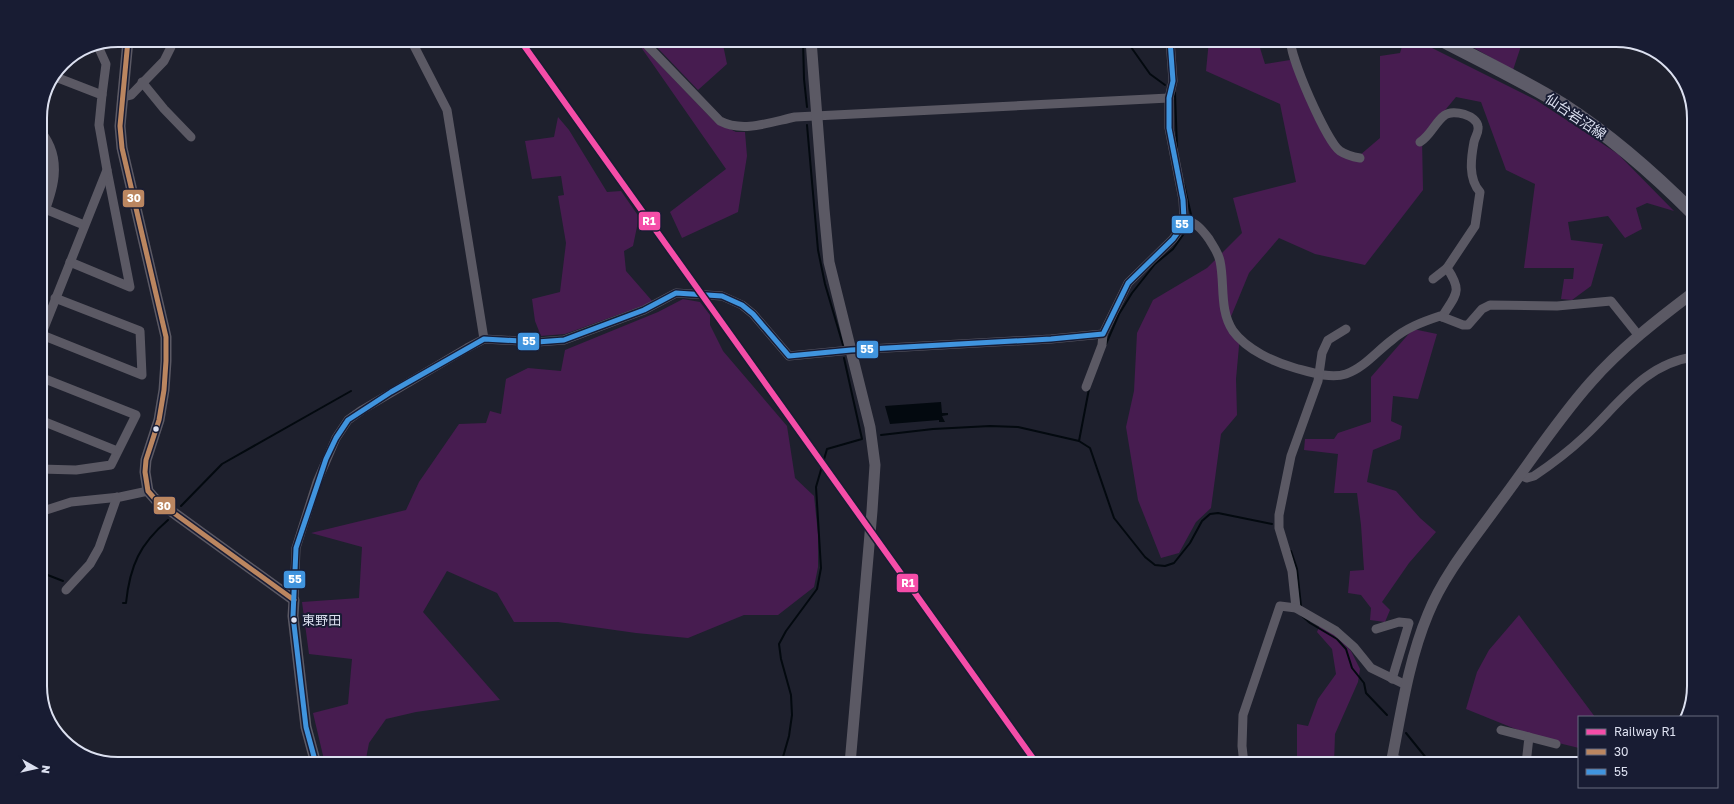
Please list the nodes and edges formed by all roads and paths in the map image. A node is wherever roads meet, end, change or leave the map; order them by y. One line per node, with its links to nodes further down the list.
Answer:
1 (127, 47): 13 (street)
2 (171, 47): 11 (street)
3 (415, 47): 37 (street)
4 (649, 47): 15 (street)
5 (812, 47): 15 (street)
6 (1171, 47): 14 (street)
7 (1292, 47): 19 (street)
8 (1455, 47): 22 (main road, 仙台岩沼線)
9 (98, 50): 12 (street)
10 (59, 78): 12 (street)
11 (142, 82): 13 (street); 16 (street)
12 (102, 95): 20 (street)
13 (122, 97): 47 (street)
14 (1169, 98): 15 (street); 24 (street)
15 (817, 116): 38 (street)
16 (191, 137)
17 (47, 142): 21 (street)
18 (1420, 142): 27 (street)
19 (1360, 158)
20 (107, 170): 25 (street); 26 (street)
21 (47, 203)
22 (1687, 208)
23 (47, 210): 25 (street)
24 (1189, 221): 34 (street); 40 (street)
25 (84, 225): 26 (street)
26 (70, 262): 29 (street)
27 (1447, 268): 28 (street); 31 (street)
28 (1433, 279)
29 (55, 298): 32 (street); 36 (street)
30 (1687, 298): 35 (street)
31 (1442, 317): 35 (street); 40 (street)
32 (47, 320)
33 (1346, 329): 40 (street)
34 (1102, 334): 38 (street); 42 (street)
35 (1639, 336): 46 (street)
36 (47, 339)
37 (484, 339): 38 (street); 51 (street)
38 (852, 350): 62 (street)
39 (1687, 359): 46 (street)
40 (1319, 374): 52 (street)
41 (47, 380): 44 (street)
42 (1086, 387)
43 (47, 423): 44 (street)
44 (117, 451): 45 (street)
45 (47, 469)
46 (1520, 475): 54 (street)
47 (148, 491): 48 (street); 51 (street)
48 (117, 497): 49 (street); 50 (street)
49 (47, 510)
50 (66, 590)
51 (294, 600): 61 (street)
52 (1296, 608): 56 (street); 63 (street)
53 (1409, 623): 54 (street); 55 (street); 56 (street)
54 (1423, 627): 57 (street)
55 (1376, 629)
56 (1392, 679): 57 (street)
57 (1406, 685): 64 (street)
58 (1501, 730): 59 (street)
59 (1529, 736): 60 (street); 65 (street)
60 (1556, 744)
61 (314, 757)
62 (851, 757)
63 (1243, 757)
64 (1393, 757)
65 (1527, 757)

